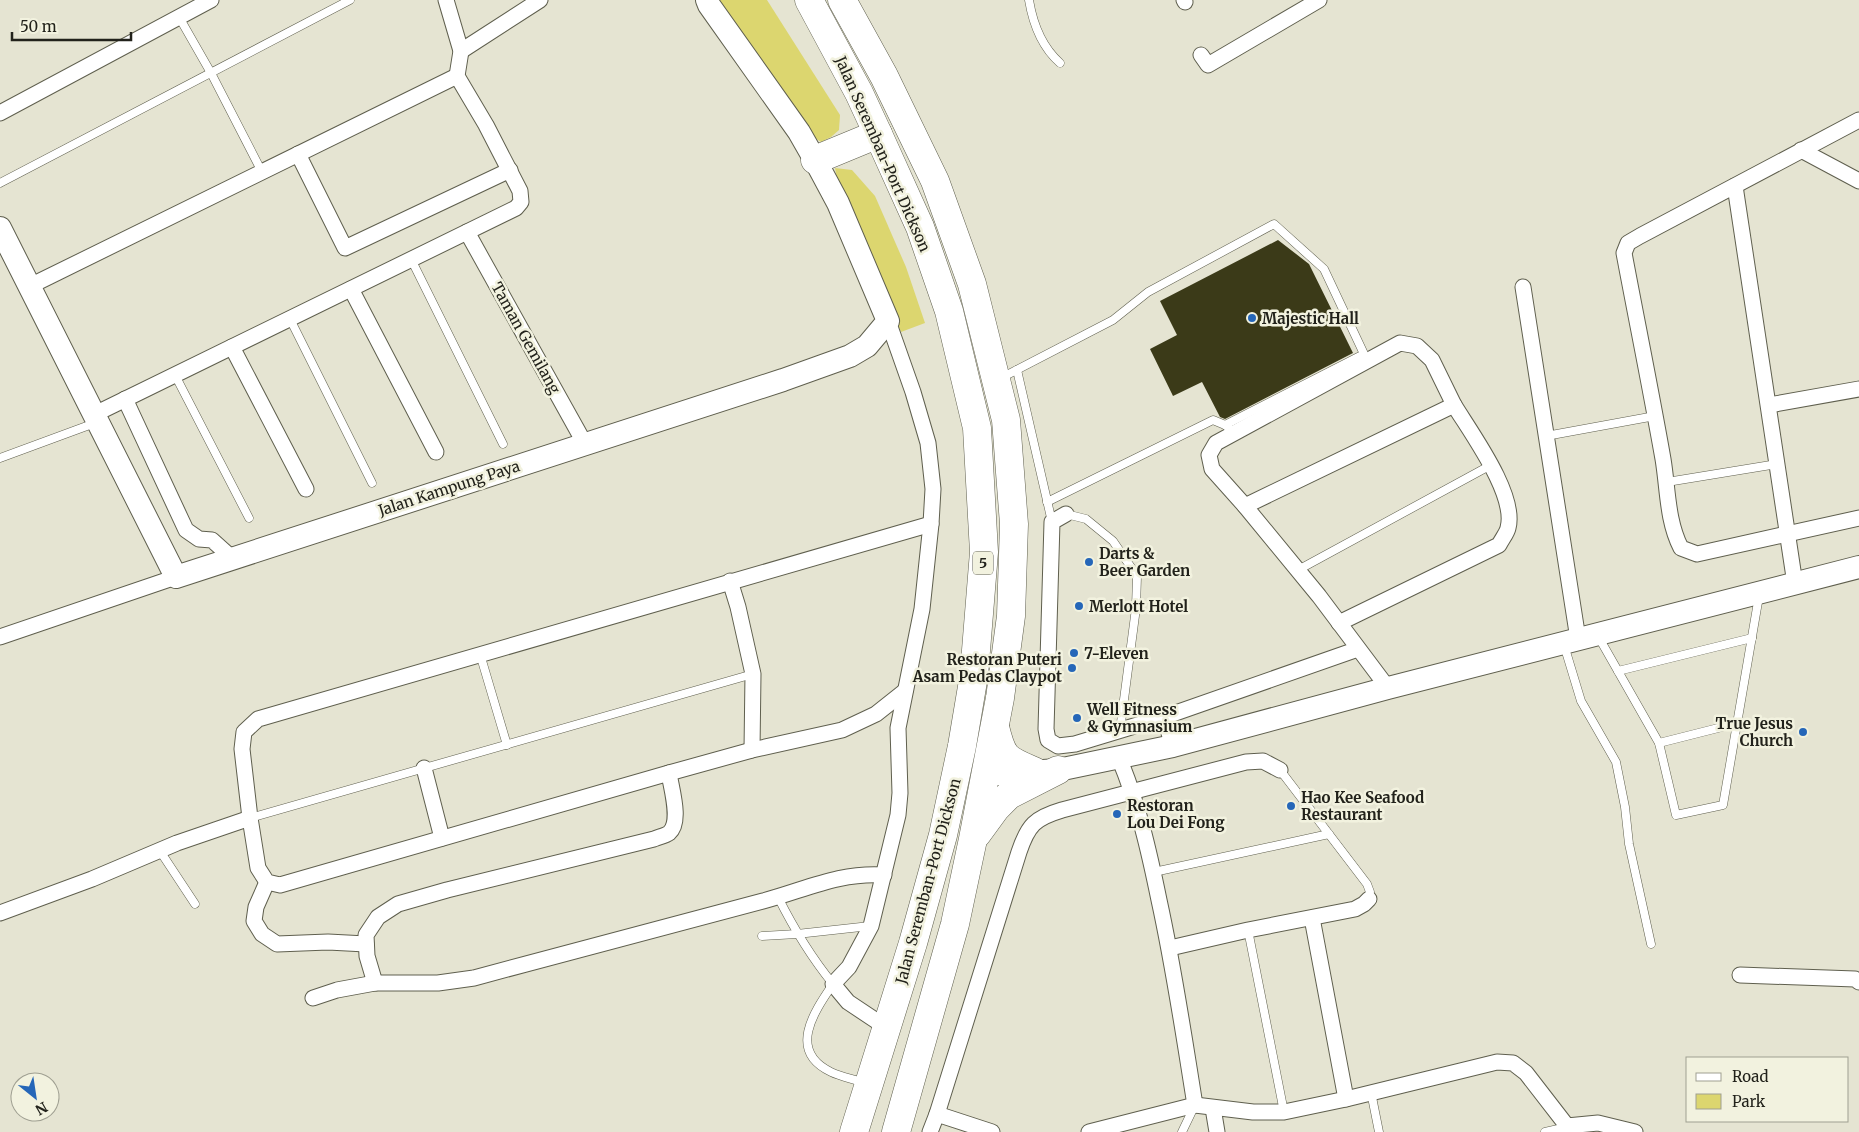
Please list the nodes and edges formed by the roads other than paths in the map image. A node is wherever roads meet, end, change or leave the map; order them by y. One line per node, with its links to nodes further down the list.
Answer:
1 (212, 0): 10 (street)
2 (350, 0): 14 (lane)
3 (446, 0): 11 (street)
4 (540, 0): 11 (street)
5 (707, 0): 21 (street)
6 (1030, 0): 13 (lane)
7 (1319, 0): 12 (street)
8 (807, 3): 18 (highway, Jalan Seremban-Port Dickson / 5)
9 (848, 5): 37 (highway, Jalan Seremban-Port Dickson / 5)
10 (179, 17): 14 (lane); 16 (street)
11 (461, 51): 15 (street)
12 (1201, 55)
13 (1060, 64)
14 (211, 73): 23 (lane); 25 (lane)
15 (458, 76): 20 (street); 22 (street)
16 (0, 113)
17 (1859, 120): 19 (street)
18 (878, 134): 21 (highway); 112 (highway, Jalan Seremban-Port Dickson / 5)
19 (1801, 150): 24 (street); 26 (street)
20 (298, 154): 22 (street); 23 (street)
21 (816, 160): 34 (street)
22 (510, 170): 28 (street)
23 (262, 172): 30 (street)
24 (1859, 180)
25 (0, 183)
26 (1735, 186): 41 (street); 42 (street)
27 (0, 228): 30 (street)
28 (467, 232): 29 (street); 47 (street, Taman Gemilang)
29 (411, 260): 32 (street); 46 (lane)
30 (30, 286): 43 (street)
31 (1523, 287): 45 (street)
32 (351, 289): 33 (street); 48 (street)
33 (290, 319): 35 (street); 53 (lane)
34 (888, 321): 47 (street, Jalan Kampung Paya); 61 (street)
35 (232, 347): 36 (street); 54 (street)
36 (175, 375): 39 (street); 58 (lane)
37 (1007, 375): 44 (lane); 55 (lane); 82 (highway, Jalan Seremban-Port Dickson / 5)
38 (1859, 389): 41 (street)
39 (125, 399): 43 (street); 63 (street)
40 (1454, 405): 44 (street); 51 (street); 56 (street)
41 (1769, 405): 50 (street)
42 (1655, 416): 45 (lane); 52 (street)
43 (97, 418): 49 (lane); 66 (street)
44 (1229, 429): 55 (lane); 56 (street)
45 (1546, 436): 73 (street)
46 (503, 444)
47 (584, 444): 63 (street, Jalan Kampung Paya)
48 (436, 452)
49 (0, 458)
50 (1777, 464): 52 (lane); 62 (street)
51 (1491, 465): 65 (lane); 70 (street)
52 (1667, 482): 62 (street)
53 (372, 483)
54 (306, 488)
55 (1047, 502): 60 (lane)
56 (1245, 506): 65 (street)
57 (1066, 514): 60 (street); 83 (lane)
58 (250, 518)
59 (1859, 518): 62 (street)
60 (1052, 522): 83 (street)
61 (931, 524): 67 (street); 79 (street)
62 (1788, 534): 68 (street)
63 (232, 558): 66 (street, Jalan Kampung Paya)
64 (1859, 567): 68 (street)
65 (1298, 570): 70 (street)
66 (176, 577): 71 (street, Jalan Kampung Paya)
67 (730, 581): 75 (street); 77 (street)
68 (1796, 584): 69 (street)
69 (1760, 592): 72 (lane); 73 (street)
70 (1339, 623): 74 (street)
71 (0, 637)
72 (1752, 638): 76 (lane); 81 (lane)
73 (1579, 639): 76 (lane); 78 (street); 114 (lane)
74 (1358, 649): 78 (street); 80 (street)
75 (480, 654): 85 (lane); 95 (street)
76 (1618, 671): 84 (lane)
77 (753, 674): 85 (lane); 87 (street)
78 (1388, 688): 86 (street)
79 (905, 691): 87 (street); 101 (street)
80 (1164, 717): 83 (street); 86 (street)
81 (1738, 723): 84 (lane); 84 (lane)
82 (994, 727): 91 (highway); 93 (highway, Jalan Seremban-Port Dickson / 5)
83 (1120, 731)
84 (1659, 743)
85 (507, 745): 89 (lane)
86 (1173, 746): 88 (street)
87 (752, 750): 92 (street)
88 (1119, 758): 91 (street); 94 (street)
89 (424, 768): 95 (lane); 97 (street)
90 (1280, 770): 94 (street); 96 (lane)
91 (1047, 771): 93 (street); 98 (highway)
92 (669, 773): 97 (street); 113 (street)
93 (985, 775): 98 (highway, Jalan Seremban-Port Dickson / 5); 112 (highway)
94 (1133, 791): 100 (street); 128 (street)
95 (250, 818): 99 (street); 102 (street)
96 (1329, 834): 100 (lane); 104 (lane)
97 (442, 838): 102 (street)
98 (973, 839): 131 (highway, Jalan Seremban-Port Dickson / 5)
99 (160, 851): 105 (lane); 106 (street)
100 (1154, 872): 115 (street)
101 (884, 875): 103 (street); 108 (street)
102 (267, 882): 113 (street)
103 (778, 897): 110 (lane); 117 (street)
104 (1369, 899): 107 (street)
105 (195, 904)
106 (0, 913)
107 (1312, 918): 109 (street); 124 (street)
108 (871, 926): 110 (lane); 119 (street)
109 (1248, 930): 115 (street); 127 (lane)
110 (797, 934): 111 (lane); 119 (lane)
111 (762, 936)
112 (913, 943): 121 (highway, Jalan Seremban-Port Dickson / 5)
113 (366, 944): 117 (street)
114 (1651, 944)
115 (1170, 948): 125 (street)
116 (1740, 975): 118 (street)
117 (376, 982): 120 (street)
118 (1859, 982)
119 (834, 984): 121 (street); 122 (lane)
120 (313, 998)
121 (887, 1028): 122 (highway, Jalan Seremban-Port Dickson / 5)
122 (869, 1084): 130 (highway, Jalan Seremban-Port Dickson / 5)
123 (1370, 1092): 124 (street); 129 (street); 137 (lane)
124 (1346, 1099): 127 (street)
125 (1195, 1105): 126 (street); 134 (street); 135 (lane)
126 (1213, 1108): 127 (street); 136 (street)
127 (1284, 1112)
128 (937, 1114): 132 (street); 133 (street)
129 (1569, 1129): 138 (lane); 139 (street)
130 (854, 1132)
131 (896, 1132)
132 (930, 1132)
133 (992, 1132)
134 (1089, 1132)
135 (1182, 1132)
136 (1217, 1132)
137 (1379, 1132)
138 (1545, 1132)
139 (1634, 1132)

